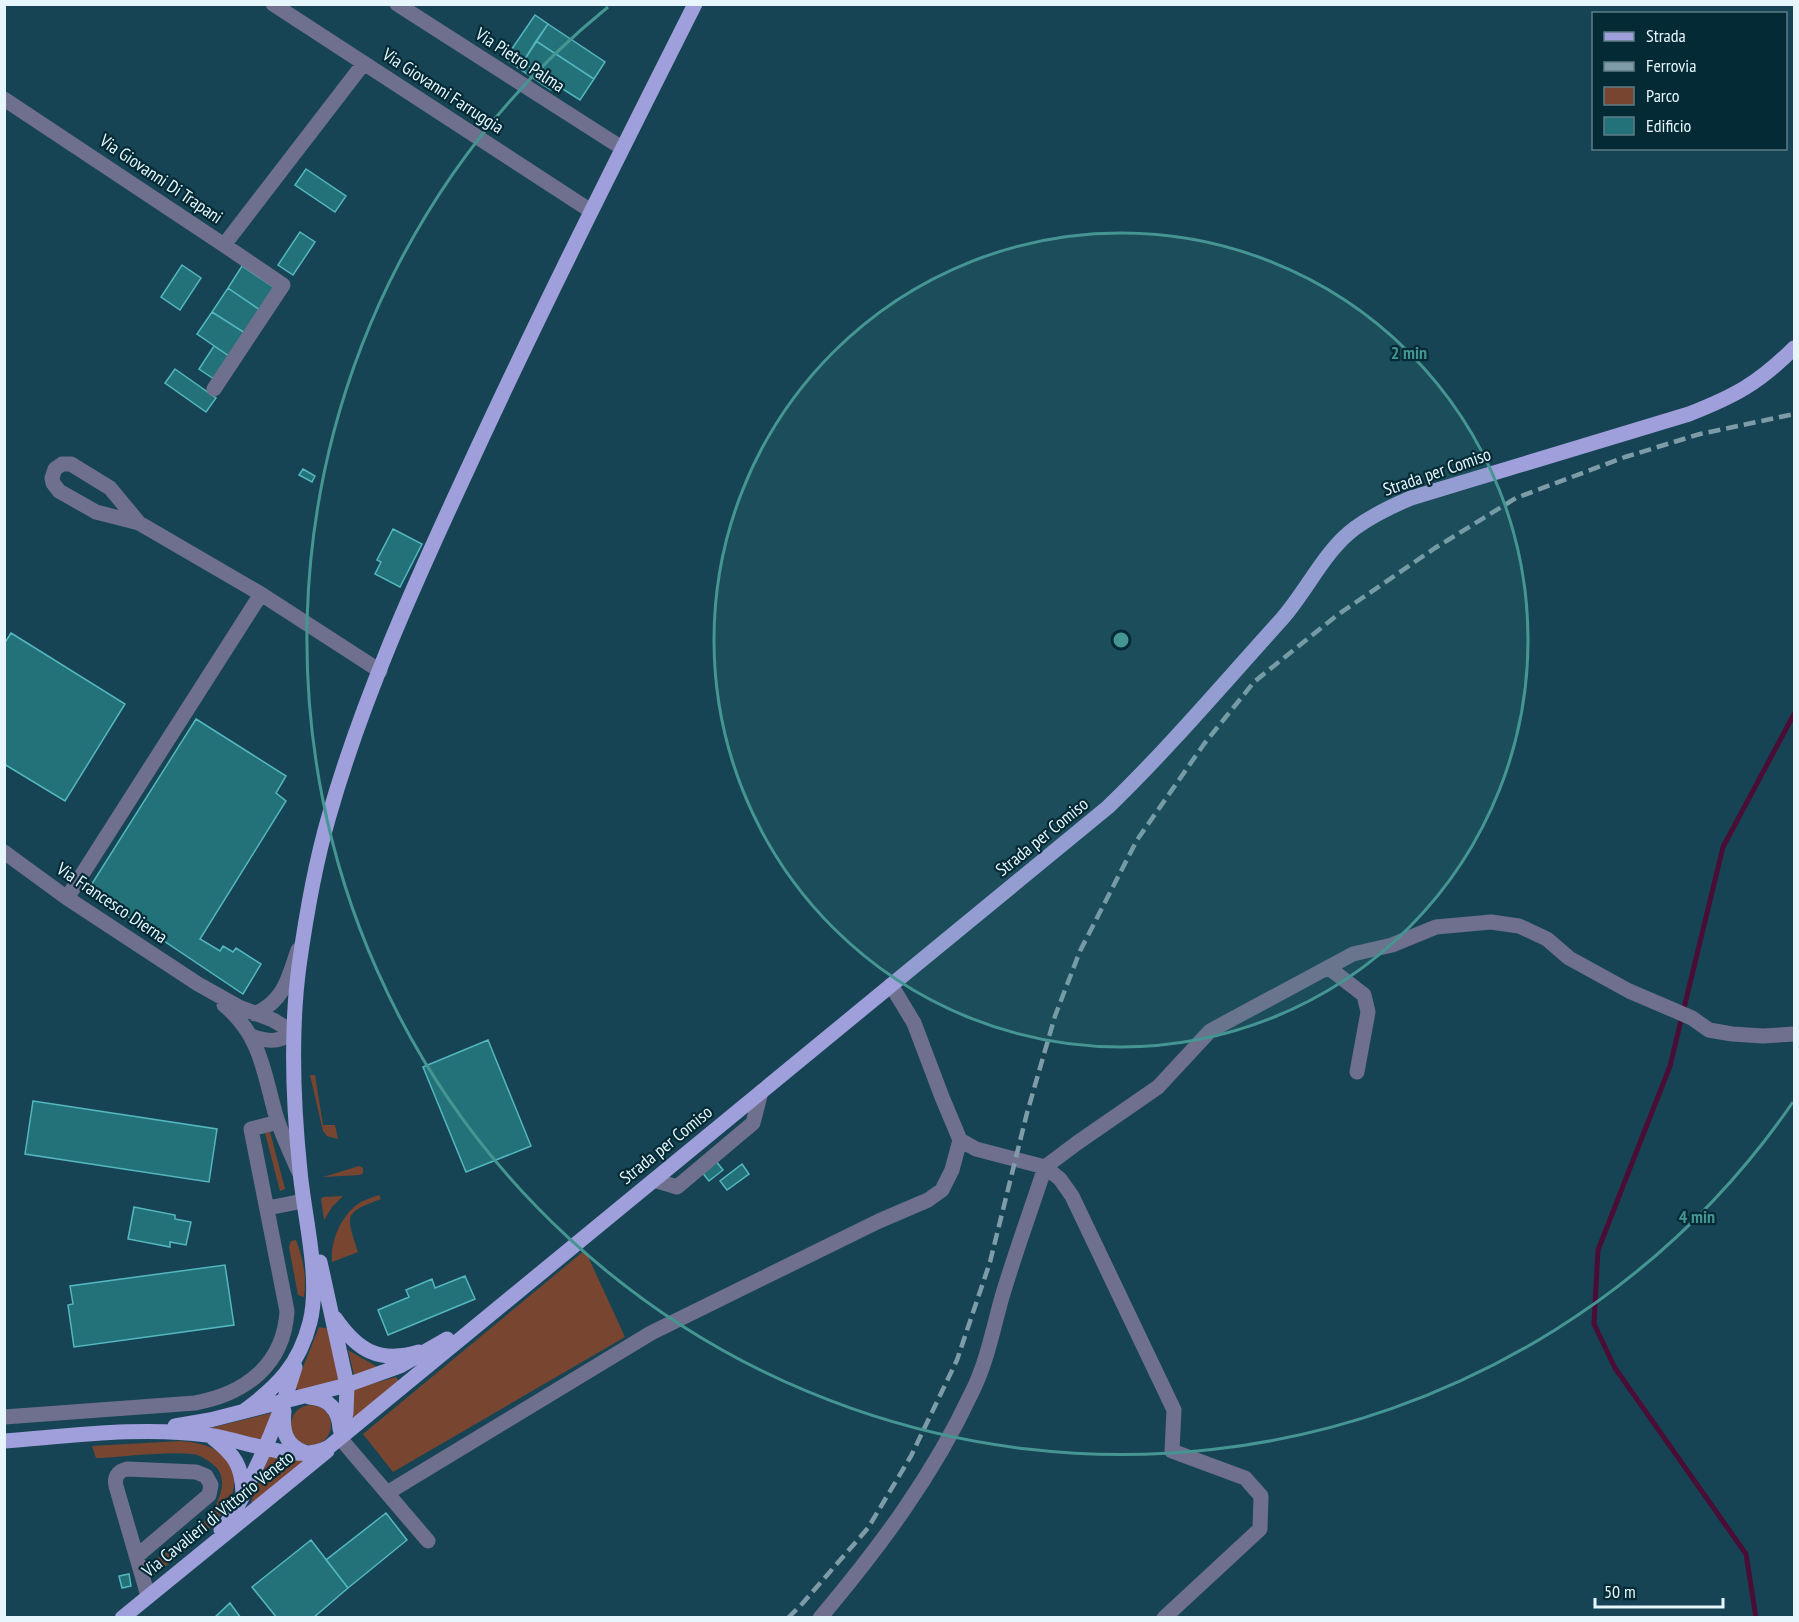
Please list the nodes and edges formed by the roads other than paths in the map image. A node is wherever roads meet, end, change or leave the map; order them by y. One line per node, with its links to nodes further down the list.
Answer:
1 (273, 4): 4 (street, Via Giovanni Farruggia)
2 (397, 4): 6 (street, Via Pietro Palma)
3 (695, 4): 6 (main road)
4 (363, 63): 7 (street, Via Giovanni Farruggia); 8 (street, Via Giovanni Di Trapani)
5 (4, 99): 8 (street, Via Giovanni Di Trapani)
6 (622, 148): 7 (main road)
7 (591, 212): 15 (main road)
8 (224, 245): 10 (street)
9 (1794, 348): 21 (main road, Strada per Comiso)
10 (214, 389)
11 (110, 488): 12 (street); 12 (street); 13 (street)
12 (96, 512): 13 (street)
13 (139, 523): 14 (street)
14 (261, 594): 15 (street); 17 (street)
15 (380, 671): 18 (main road)
16 (4, 852): 17 (street, Via Francesco Dierna)
17 (67, 898): 20 (street, Via Francesco Dierna)
18 (306, 927): 22 (street); 23 (main road)
19 (1329, 968): 24 (street); 26 (street); 29 (street)
20 (198, 984): 22 (street); 25 (street)
21 (891, 985): 28 (street); 33 (main road, Strada per Comiso)
22 (255, 1014): 23 (street)
23 (293, 1032): 25 (street); 30 (main road)
24 (1794, 1034)
25 (251, 1036): 27 (street)
26 (1357, 1072)
27 (278, 1122): 30 (street); 32 (street)
28 (960, 1140): 29 (street); 48 (street)
29 (1045, 1167): 55 (street); 56 (street)
30 (300, 1175): 31 (main road)
31 (303, 1201): 32 (street); 34 (main road); 36 (main road)
32 (268, 1208): 41 (street)
33 (493, 1311): 35 (main road); 44 (main road, Strada per Comiso)
34 (331, 1312): 35 (main road); 37 (main road)
35 (436, 1346): 37 (main road)
36 (298, 1357): 39 (main road); 40 (main road)
37 (347, 1385): 38 (main road); 44 (main road)
38 (308, 1396): 39 (main road); 44 (main road)
39 (285, 1402): 40 (main road); 46 (main road); 47 (main road)
40 (244, 1411): 42 (main road)
41 (4, 1417)
42 (129, 1433): 43 (main road); 45 (main road)
43 (208, 1435): 46 (main road); 49 (main road)
44 (339, 1439): 47 (main road); 48 (street); 51 (main road, Via Cavalieri di Vittorio Veneto)
45 (4, 1441)
46 (266, 1448): 47 (main road); 49 (main road)
47 (311, 1453)
48 (387, 1493): 50 (street)
49 (243, 1496): 51 (main road)
50 (428, 1541)
51 (202, 1553): 53 (main road, Via Cavalieri di Vittorio Veneto)
52 (136, 1556): 52 (street); 53 (street)
53 (148, 1596): 54 (main road, Via Cavalieri di Vittorio Veneto)
54 (122, 1617)
55 (820, 1617)
56 (1164, 1617)

